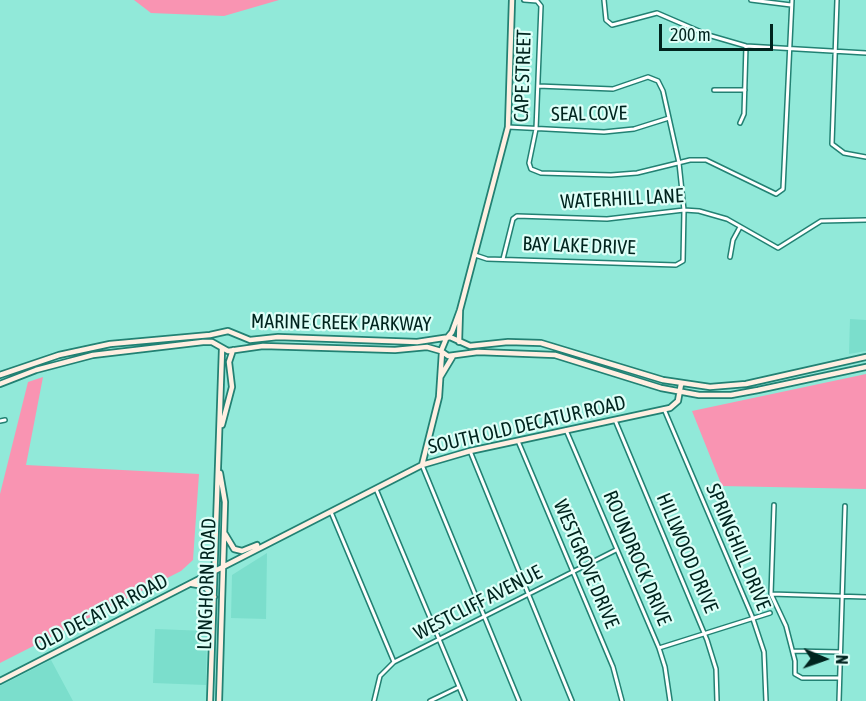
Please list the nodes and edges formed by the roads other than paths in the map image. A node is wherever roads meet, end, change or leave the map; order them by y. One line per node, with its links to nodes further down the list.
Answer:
1 (512, 0): 16 (main road)
2 (524, 0): 11 (street, CAPE STREET)
3 (604, 0): 7 (street)
4 (752, 0): 6 (street)
5 (837, 0): 9 (street)
6 (792, 2): 8 (street)
7 (746, 46): 8 (street); 13 (street)
8 (789, 50): 9 (street); 19 (street)
9 (835, 52): 10 (street); 18 (street)
10 (866, 53)
11 (538, 86): 14 (street); 17 (street, CAPE STREET)
12 (714, 90): 13 (street)
13 (745, 90): 15 (street)
14 (669, 118): 17 (street, SEAL COVE); 19 (street)
15 (740, 123)
16 (508, 127): 17 (street, SEAL COVE); 23 (main road)
17 (536, 129): 19 (street, CAPE STREET)
18 (866, 157)
19 (679, 163): 20 (street)
20 (684, 210): 22 (street, WATERHILL LANE); 25 (street, WATERHILL LANE); 25 (street, BAY LAKE DRIVE)
21 (866, 220): 22 (street, WATERHILL LANE)
22 (740, 227): 24 (street)
23 (475, 255): 25 (street, BAY LAKE DRIVE); 26 (main road)
24 (730, 257)
25 (503, 259)
26 (460, 310): 29 (main road); 30 (main road)
27 (224, 332): 28 (main road); 31 (main road); 40 (main road, MARINE CREEK PARKWAY)
28 (236, 334): 29 (main road, MARINE CREEK PARKWAY); 32 (main road)
29 (447, 338): 30 (main road, SOUTH OLD DECATUR ROAD); 34 (main road)
30 (459, 342): 33 (main road, SOUTH OLD DECATUR ROAD); 35 (main road)
31 (222, 348): 32 (main road); 43 (main road); 51 (main road, LONGHORN ROAD)
32 (234, 349): 34 (main road, MARINE CREEK PARKWAY); 51 (main road, LONGHORN ROAD)
33 (564, 349): 36 (main road); 44 (main road, SOUTH OLD DECATUR ROAD)
34 (442, 352): 35 (main road, MARINE CREEK PARKWAY); 41 (main road)
35 (454, 355): 36 (main road, SOUTH OLD DECATUR ROAD); 41 (main road)
36 (561, 357): 45 (main road, SOUTH OLD DECATUR ROAD)
37 (866, 357): 39 (main road, SOUTH OLD DECATUR ROAD)
38 (866, 366): 42 (main road, SOUTH OLD DECATUR ROAD)
39 (800, 372): 42 (main road); 44 (main road, SOUTH OLD DECATUR ROAD)
40 (0, 375)
41 (441, 376): 54 (main road)
42 (802, 381): 45 (main road, SOUTH OLD DECATUR ROAD)
43 (0, 384)
44 (681, 384): 45 (main road)
45 (680, 392): 46 (main road)
46 (664, 409): 47 (main road, SOUTH OLD DECATUR ROAD); 76 (street, SPRINGHILL DRIVE)
47 (615, 419): 50 (main road, SOUTH OLD DECATUR ROAD); 77 (street, HILLWOOD DRIVE)
48 (5, 420): 49 (street)
49 (0, 421)
50 (566, 430): 52 (main road, SOUTH OLD DECATUR ROAD); 62 (street, ROUNDROCK DRIVE)
51 (220, 434): 55 (main road, LONGHORN ROAD)
52 (518, 441): 53 (main road, SOUTH OLD DECATUR ROAD); 65 (street, WESTGROVE DRIVE)
53 (470, 452): 54 (main road, SOUTH OLD DECATUR ROAD); 67 (street)
54 (422, 465): 56 (main road, SOUTH OLD DECATUR ROAD); 75 (street)
55 (219, 468): 60 (main road, LONGHORN ROAD); 64 (main road, LONGHORN ROAD)
56 (376, 487): 59 (main road, SOUTH OLD DECATUR ROAD); 78 (street)
57 (774, 505): 68 (street)
58 (845, 506): 69 (street)
59 (330, 510): 61 (main road, SOUTH OLD DECATUR ROAD); 82 (street)
60 (224, 532): 61 (main road); 63 (main road, LONGHORN ROAD)
61 (285, 534): 63 (main road, SOUTH OLD DECATUR ROAD)
62 (616, 550): 65 (street, WESTCLIFF AVENUE); 79 (street, ROUNDROCK DRIVE)
63 (223, 567): 64 (main road, SOUTH OLD DECATUR ROAD); 84 (main road, LONGHORN ROAD)
64 (215, 570): 66 (main road, OLD DECATUR ROAD); 70 (main road, LONGHORN ROAD)
65 (574, 572): 67 (street, WESTCLIFF AVENUE); 95 (street, WESTGROVE DRIVE)
66 (189, 584): 70 (main road); 72 (main road, OLD DECATUR ROAD)
67 (529, 593): 75 (street, WESTCLIFF AVENUE); 94 (street)
68 (771, 594): 69 (street); 80 (street)
69 (842, 596): 71 (street); 81 (street)
70 (214, 597): 83 (main road, LONGHORN ROAD)
71 (866, 597)
72 (147, 605): 74 (street); 86 (main road, OLD DECATUR ROAD)
73 (770, 613): 76 (street)
74 (147, 614)
75 (485, 615): 78 (street, WESTCLIFF AVENUE); 93 (street)
76 (752, 616): 77 (street); 98 (street, SPRINGHILL DRIVE)
77 (704, 632): 79 (street); 97 (street, HILLWOOD DRIVE)
78 (439, 639): 82 (street, WESTCLIFF AVENUE); 87 (street)
79 (659, 648): 96 (street, ROUNDROCK DRIVE)
80 (793, 651): 81 (street); 85 (street)
81 (840, 652): 85 (street)
82 (394, 662): 90 (street, WESTCLIFF AVENUE)
83 (211, 676): 84 (main road); 88 (main road, LONGHORN ROAD)
84 (220, 677): 89 (main road, LONGHORN ROAD)
85 (839, 678): 99 (street)
86 (0, 681)
87 (459, 687): 91 (street); 92 (street)
88 (210, 701)
89 (219, 701)
90 (374, 701)
91 (430, 701)
92 (465, 701)
93 (519, 701)
94 (572, 701)
95 (622, 701)
96 (670, 701)
97 (717, 701)
98 (766, 701)
99 (839, 701)

